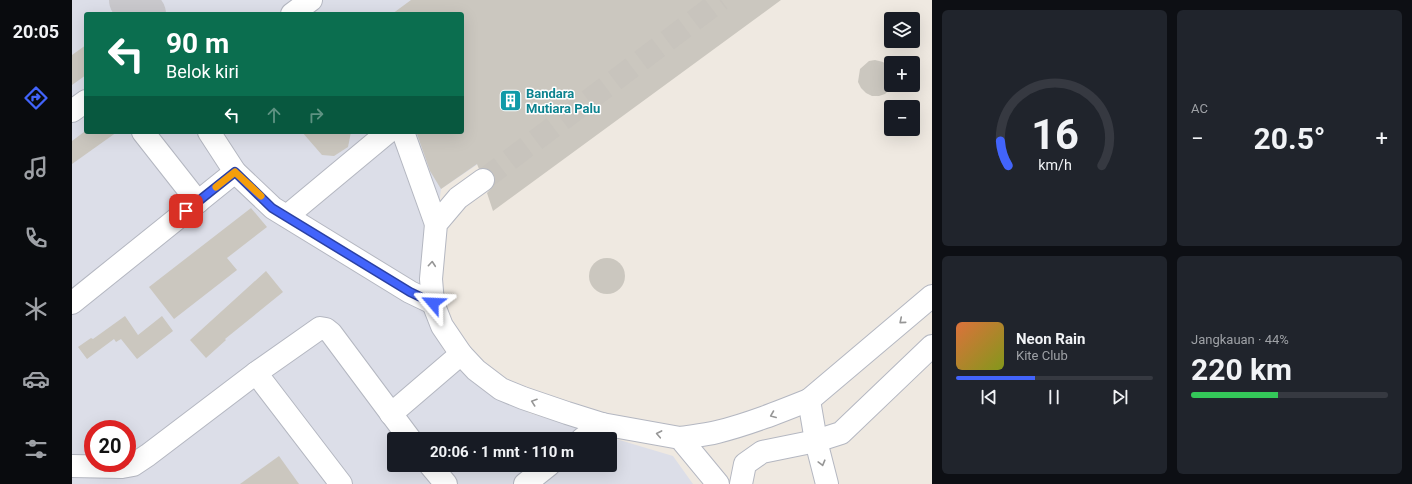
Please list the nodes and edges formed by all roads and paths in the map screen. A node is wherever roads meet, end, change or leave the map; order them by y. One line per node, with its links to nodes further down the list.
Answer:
1 (311, 0): 2 (street)
2 (295, 12)
3 (84, 102): 4 (street)
4 (72, 111)
5 (144, 134): 11 (street)
6 (210, 134): 9 (street)
7 (386, 134): 12 (street)
8 (405, 134): 13 (street)
9 (235, 172): 11 (street); 12 (street)
10 (483, 180): 13 (street)
11 (198, 202): 15 (street)
12 (287, 216): 16 (street)
13 (436, 224): 16 (street, one-way to 13)
14 (932, 296): 20 (street, one-way to 20)
15 (72, 303)
16 (433, 303): 18 (street)
17 (932, 346): 26 (street)
18 (461, 354): 21 (street); 22 (street, one-way to 18)
19 (256, 373): 21 (street); 27 (street); 30 (street)
20 (809, 400): 25 (street, one-way to 25); 26 (street)
21 (391, 414): 23 (street)
22 (602, 424): 24 (street); 25 (street, one-way to 22)
23 (405, 432)
24 (591, 432)
25 (680, 438): 33 (street)
26 (816, 441): 34 (street); 35 (street, one-way to 35)
27 (72, 466)
28 (436, 472): 31 (street)
29 (540, 472): 32 (street)
30 (341, 484)
31 (446, 484)
32 (524, 484)
33 (718, 484)
34 (741, 484)
35 (827, 484)

